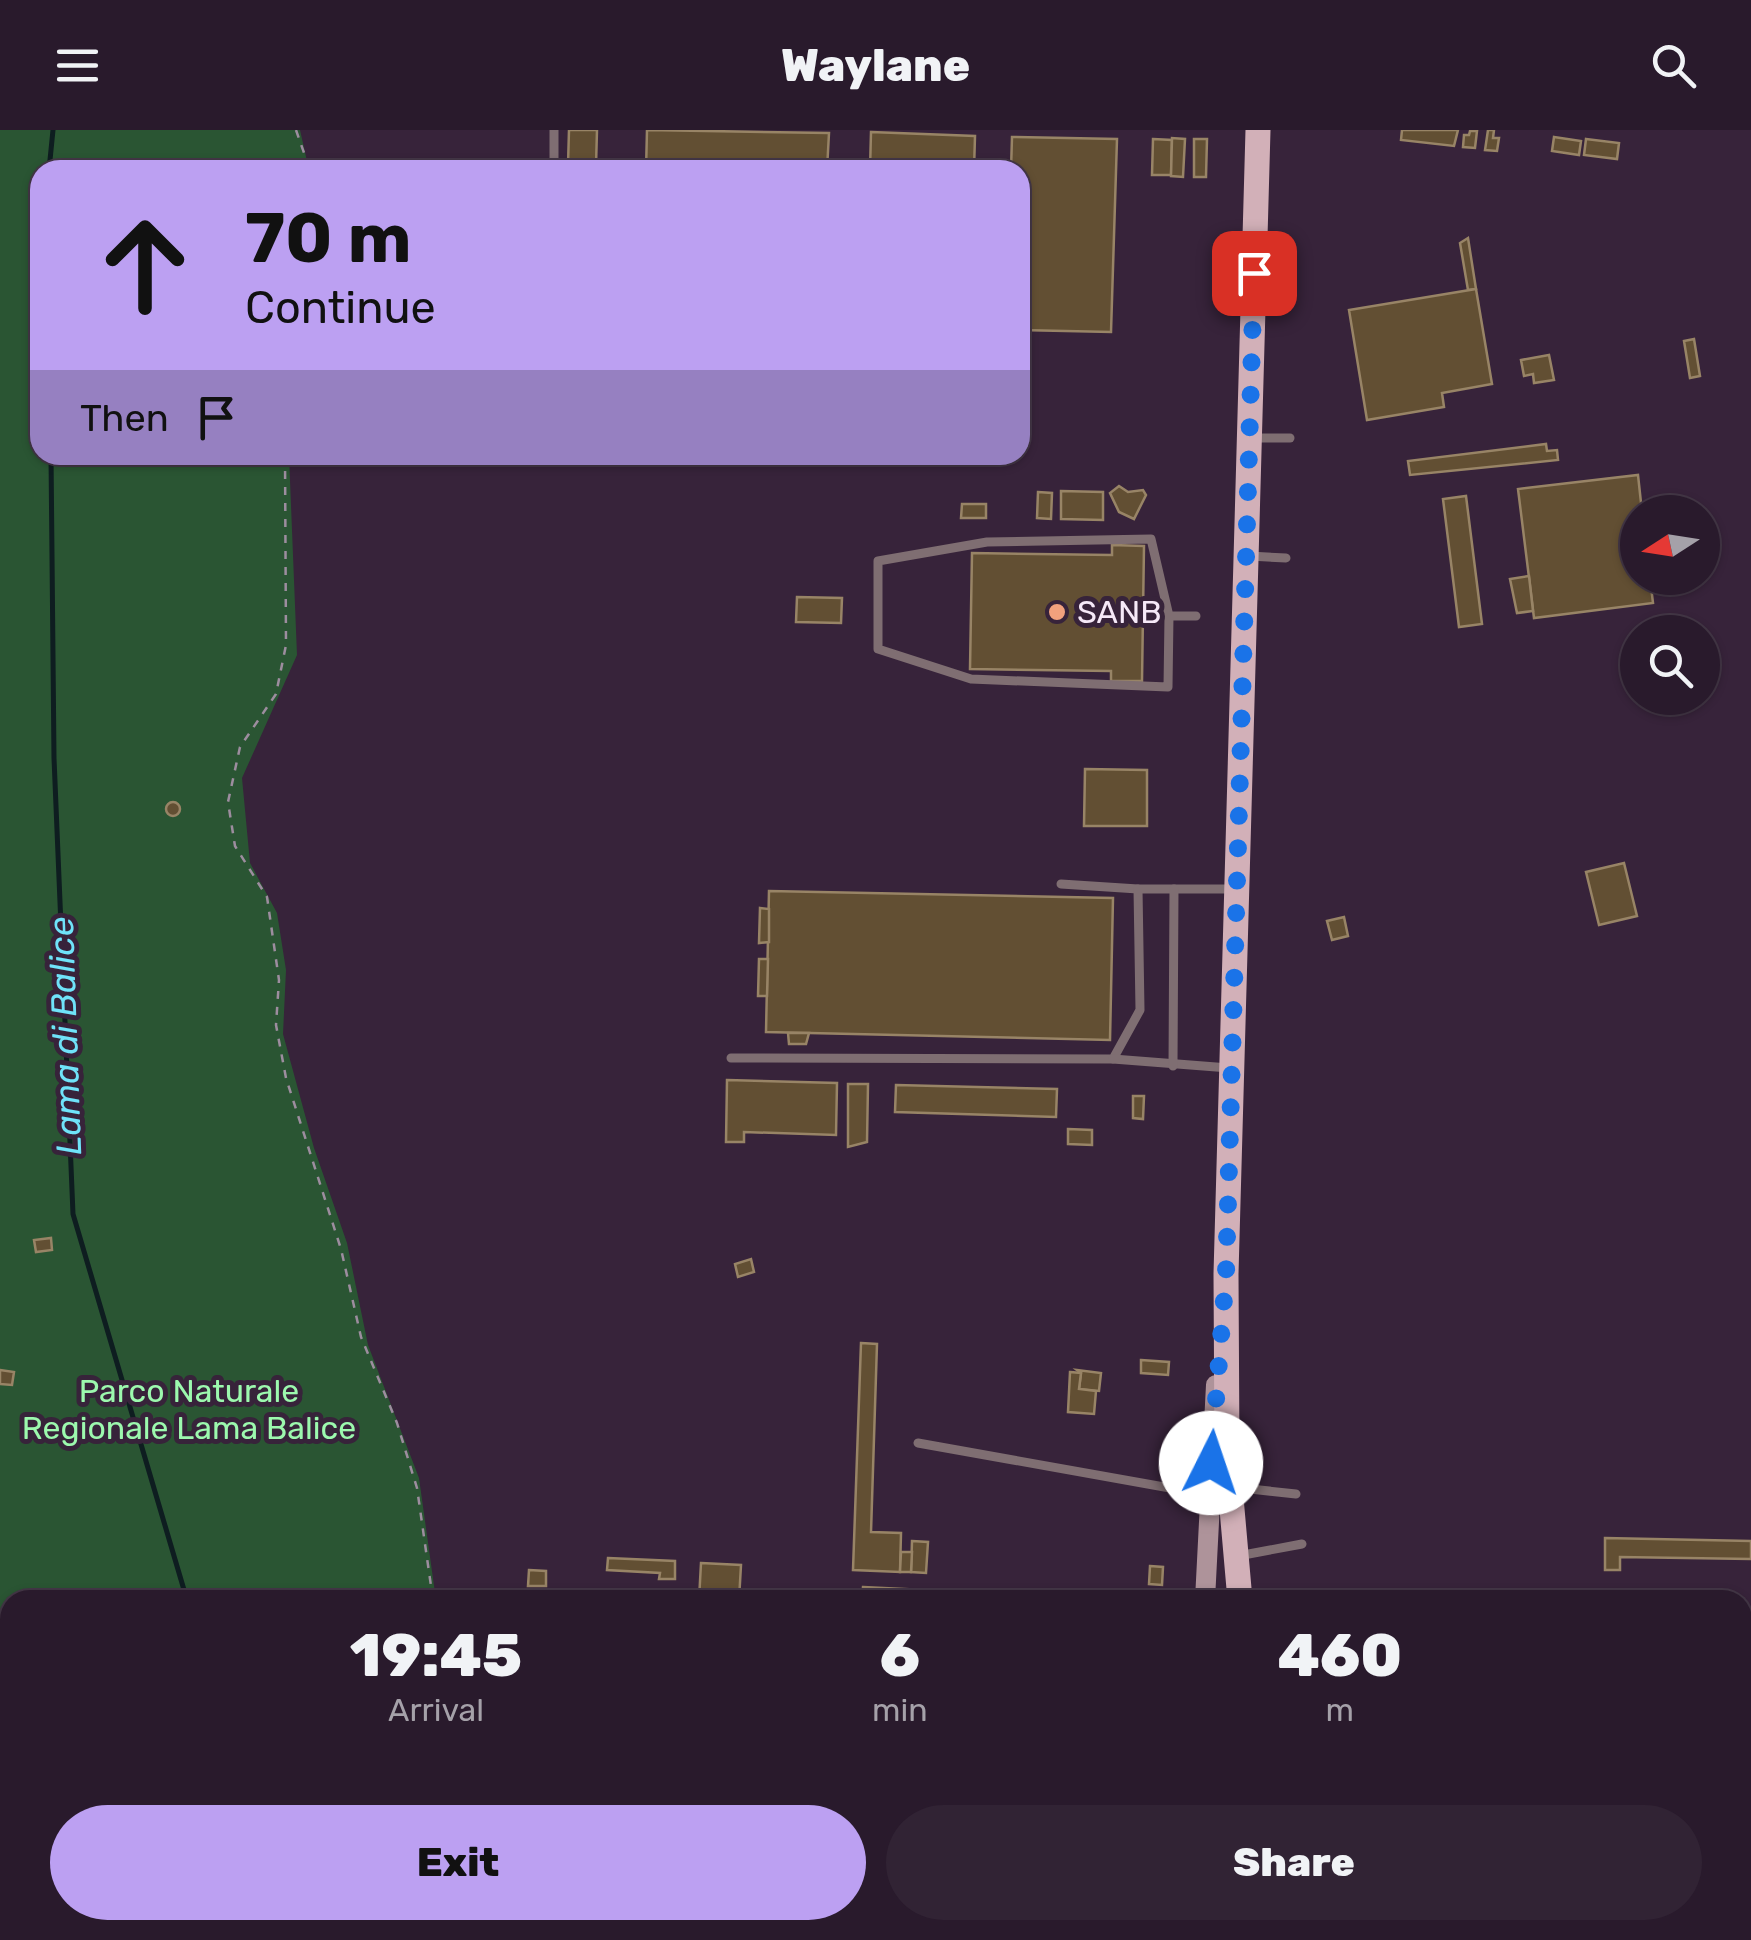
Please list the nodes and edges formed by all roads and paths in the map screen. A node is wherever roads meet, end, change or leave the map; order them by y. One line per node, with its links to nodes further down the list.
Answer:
1 (296, 130): 4 (path)
2 (554, 130): 5 (lane)
3 (1258, 130): 6 (main road)
4 (306, 160)
5 (554, 160)
6 (1250, 438): 7 (lane); 9 (main road)
7 (1290, 438)
8 (284, 465): 26 (path)
9 (1246, 556): 10 (lane); 15 (main road)
10 (1286, 558)
11 (1169, 616): 11 (lane); 12 (lane)
12 (1196, 616)
13 (1061, 884): 14 (lane)
14 (1138, 889): 16 (lane); 18 (lane)
15 (1237, 889): 16 (lane); 20 (main road)
16 (1174, 890): 19 (lane)
17 (731, 1058): 18 (lane)
18 (1112, 1059): 19 (lane)
19 (1173, 1066): 20 (lane)
20 (1232, 1068): 22 (main road)
21 (918, 1443): 22 (lane)
22 (1219, 1491): 23 (lane); 25 (main road); 27 (street)
23 (1296, 1494)
24 (1302, 1544): 25 (lane)
25 (1235, 1557): 28 (main road)
26 (432, 1590)
27 (1204, 1590)
28 (1239, 1590)

